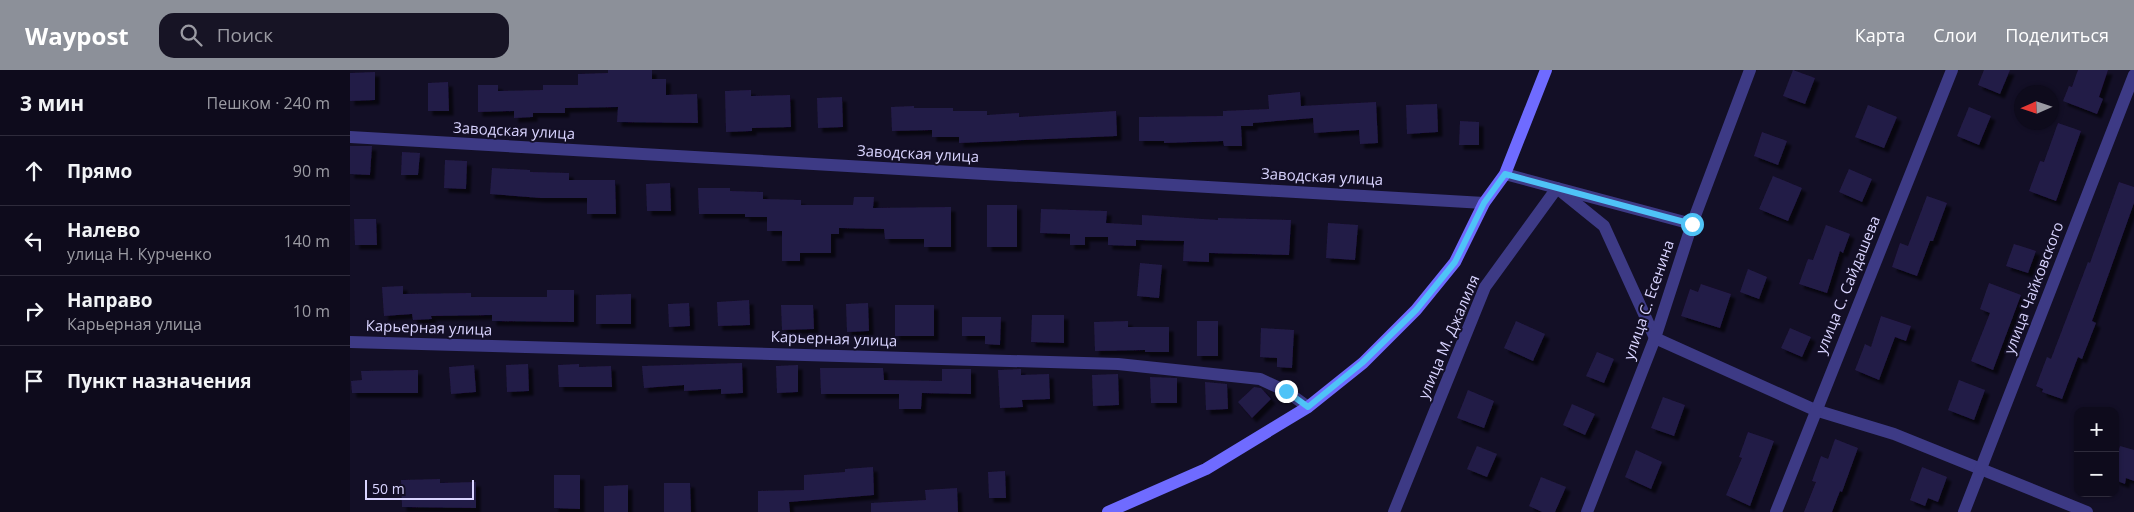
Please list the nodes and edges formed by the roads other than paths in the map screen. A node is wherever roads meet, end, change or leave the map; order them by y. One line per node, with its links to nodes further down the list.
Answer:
1 (1546, 70): 6 (main road)
2 (1750, 70): 9 (street, улица С. Есенина)
3 (1952, 70): 13 (street, улица С. Сайдашева)
4 (2134, 75): 14 (street, улица Чайковского)
5 (350, 137): 8 (street, Заводская улица)
6 (1505, 174): 7 (street); 8 (main road)
7 (1557, 188): 9 (street); 10 (street); 16 (street, улица М. Джалиля)
8 (1484, 203): 12 (main road)
9 (1692, 224): 10 (street, улица С. Есенина)
10 (1655, 338): 13 (street); 17 (street, улица С. Есенина)
11 (350, 342): 12 (street, Карьерная улица)
12 (1308, 407): 15 (main road)
13 (1815, 410): 14 (street); 18 (street, улица С. Сайдашева)
14 (1981, 468): 19 (street, улица Чайковского); 20 (street)
15 (1108, 512)
16 (1394, 512)
17 (1587, 512)
18 (1776, 512)
19 (1964, 512)
20 (2087, 512)

